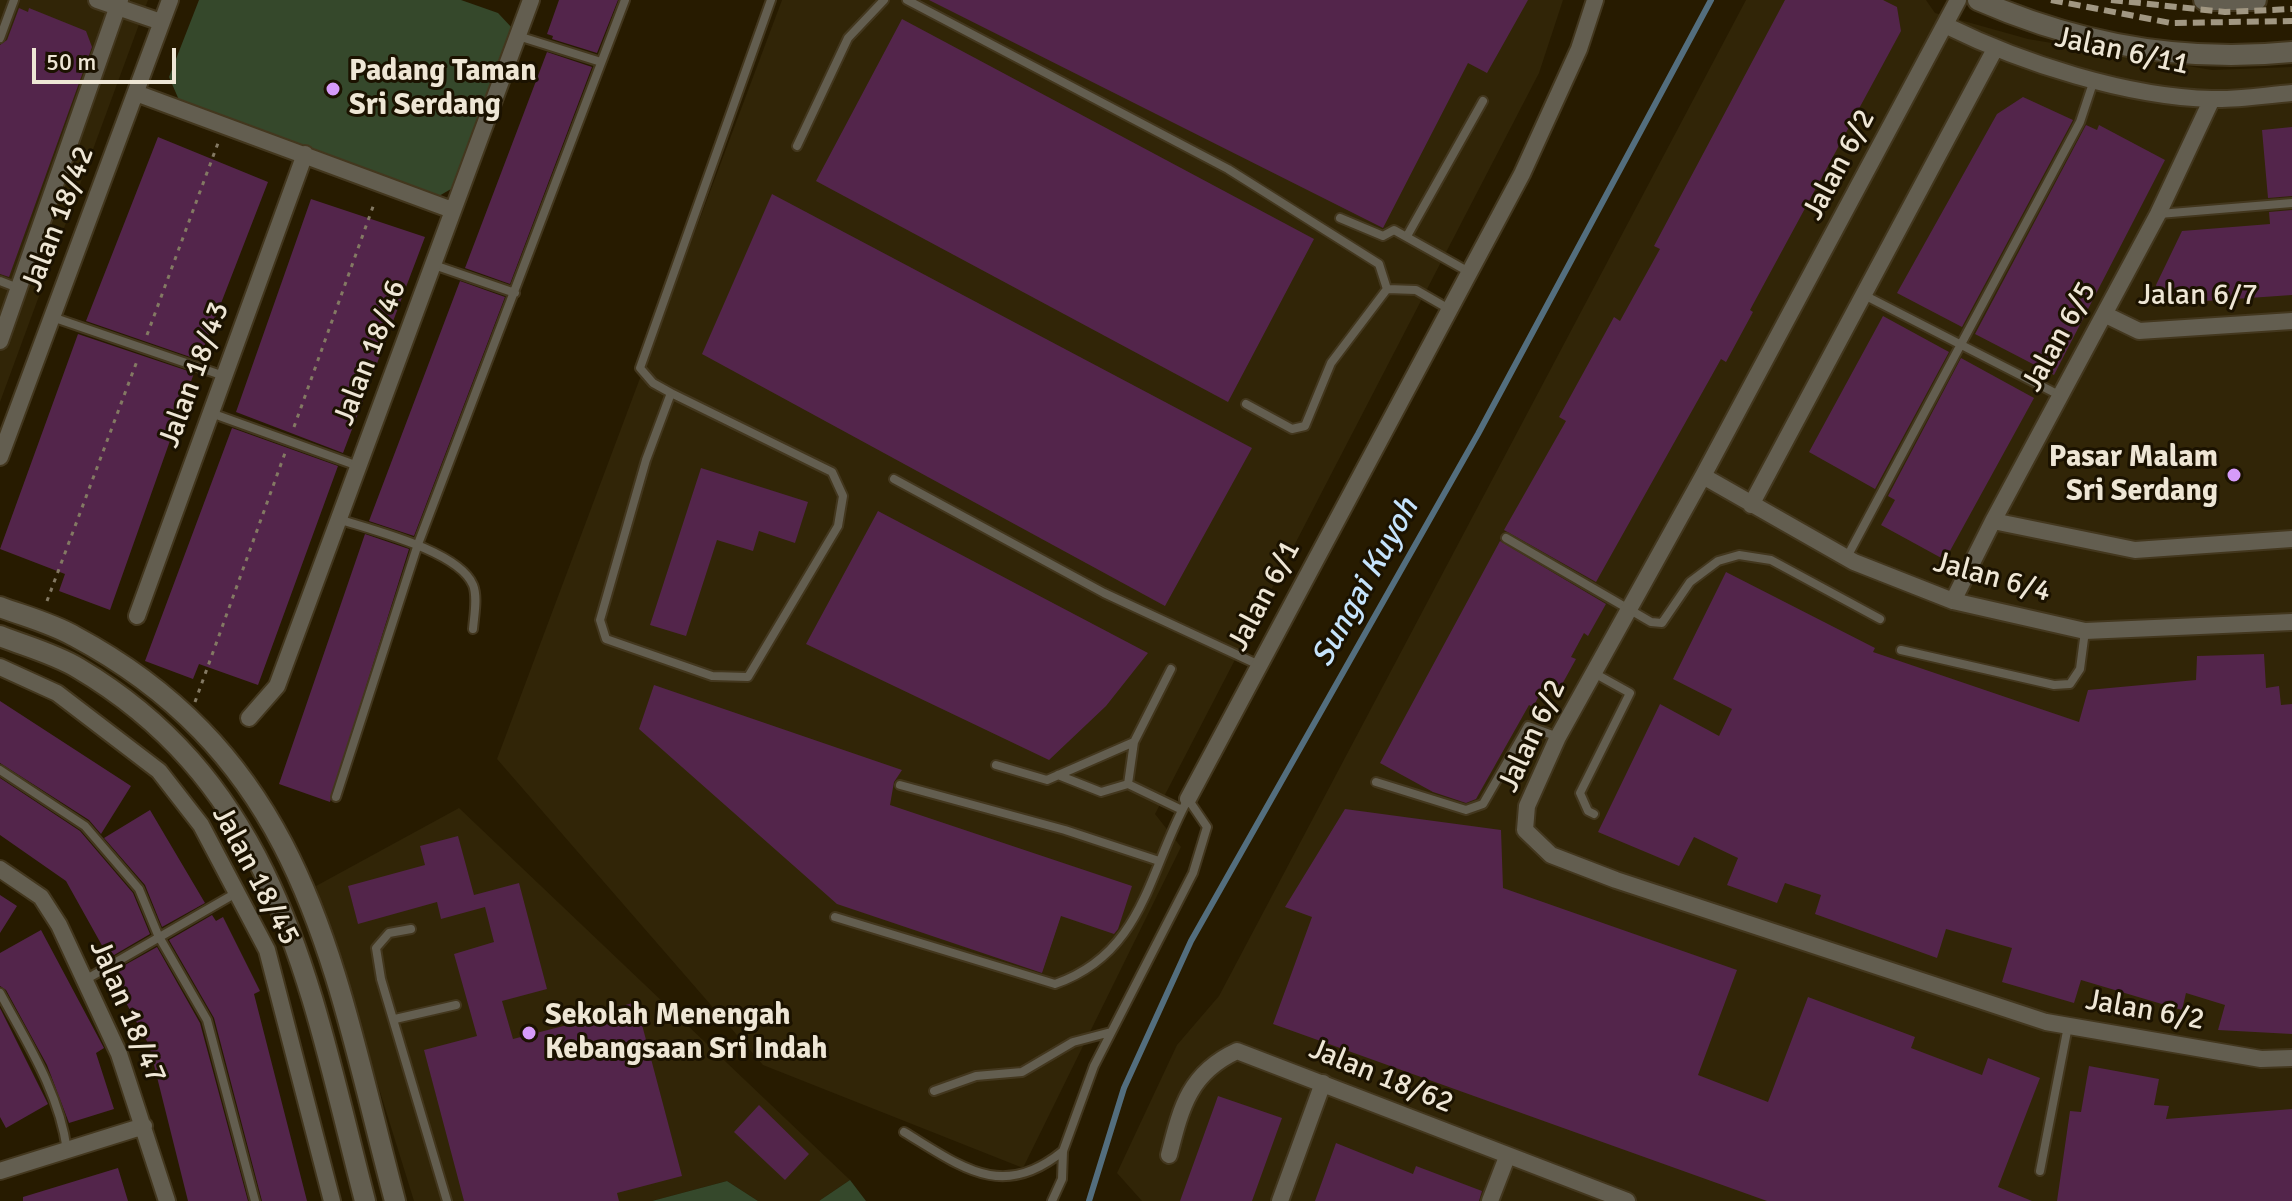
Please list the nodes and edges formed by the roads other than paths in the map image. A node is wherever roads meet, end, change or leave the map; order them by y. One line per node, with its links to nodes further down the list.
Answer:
1 (14, 0): 18 (lane)
2 (97, 0): 14 (street)
3 (170, 0): 15 (street, Jalan 18/42)
4 (530, 0): 17 (street, Jalan 18/46)
5 (625, 0): 21 (lane)
6 (771, 0): 48 (lane)
7 (884, 0): 27 (lane)
8 (907, 0): 38 (lane)
9 (1595, 0): 35 (street, Jalan 6/1)
10 (1958, 0): 16 (street, Jalan 6/2)
11 (1978, 0): 20 (street)
12 (2204, 0): 13 (street)
13 (2256, 0)
14 (119, 4): 15 (street); 37 (street)
15 (161, 22): 23 (street, Jalan 18/42)
16 (1947, 26): 19 (street, Jalan 6/11); 54 (street, Jalan 6/2)
17 (517, 36): 21 (lane); 30 (street, Jalan 18/46)
18 (0, 38)
19 (1995, 49): 22 (street, Jalan 6/11); 40 (street)
20 (2292, 52)
21 (601, 62): 39 (lane)
22 (2094, 79): 25 (street, Jalan 6/11); 46 (lane)
23 (136, 93): 28 (street); 43 (street, Jalan 18/42)
24 (2292, 93): 25 (street, Jalan 6/11)
25 (2212, 99): 31 (street, Jalan 6/5)
26 (1483, 101): 33 (lane)
27 (797, 146)
28 (305, 154): 30 (street); 47 (street, Jalan 18/43)
29 (2292, 203): 31 (lane)
30 (452, 210): 34 (street, Jalan 18/46)
31 (2158, 214): 42 (street, Jalan 6/5)
32 (1340, 218): 33 (lane)
33 (1407, 236): 35 (lane)
34 (434, 265): 39 (lane); 53 (street, Jalan 18/46)
35 (1470, 272): 41 (street, Jalan 6/1)
36 (0, 281): 37 (lane)
37 (19, 288): 45 (street)
38 (1387, 289): 41 (lane); 50 (lane)
39 (515, 293): 61 (lane)
40 (1863, 295): 46 (lane); 56 (street)
41 (1450, 309): 73 (street, Jalan 6/1)
42 (2106, 315): 44 (street, Jalan 6/7); 49 (street, Jalan 6/5)
43 (52, 317): 47 (lane); 52 (street, Jalan 18/42)
44 (2292, 321)
45 (0, 341)
46 (1959, 343): 49 (lane); 62 (lane)
47 (224, 377): 51 (street, Jalan 18/43)
48 (671, 393): 48 (lane)
49 (2059, 395): 58 (street, Jalan 6/5)
50 (1246, 404)
51 (211, 413): 53 (lane); 66 (street, Jalan 18/43)
52 (0, 457)
53 (358, 466): 57 (street, Jalan 18/46)
54 (1703, 476): 56 (street, Jalan 6/4); 65 (street, Jalan 6/2)
55 (894, 479): 73 (lane)
56 (1751, 505): 62 (street, Jalan 6/4)
57 (338, 519): 61 (lane); 77 (street, Jalan 18/46)
58 (1993, 521): 60 (street); 63 (street, Jalan 6/5)
59 (1506, 538): 65 (lane)
60 (2292, 539)
61 (418, 544): 69 (lane); 86 (lane)
62 (1847, 558): 63 (street, Jalan 6/4)
63 (1953, 601): 70 (street, Jalan 6/4)
64 (0, 607): 116 (street)
65 (1628, 608): 67 (lane); 76 (street, Jalan 6/2)
66 (137, 616)
67 (1880, 619)
68 (2292, 622): 70 (street, Jalan 6/4)
69 (473, 629)
70 (2085, 631): 72 (lane)
71 (0, 636): 115 (street)
72 (1901, 650)
73 (1259, 665): 87 (street, Jalan 6/1)
74 (0, 667): 91 (street, Jalan 18/45)
75 (1171, 669): 79 (lane)
76 (1594, 673): 78 (street, Jalan 6/2); 88 (lane)
77 (249, 718)
78 (1558, 737): 83 (lane); 99 (street, Jalan 6/2)
79 (1134, 742): 82 (lane); 84 (lane)
80 (996, 765): 82 (lane)
81 (0, 770): 94 (lane)
82 (1058, 775): 84 (lane)
83 (1376, 782)
84 (1128, 784): 87 (lane)
85 (900, 785): 89 (lane)
86 (336, 797)
87 (1185, 805): 89 (lane, Jalan 6/1); 100 (lane)
88 (1594, 814)
89 (1159, 861): 92 (lane, Jalan 6/1)
90 (0, 869): 95 (street, Jalan 18/47)
91 (237, 893): 94 (lane); 114 (street, Jalan 18/45)
92 (835, 917)
93 (411, 929): 98 (lane)
94 (159, 937): 95 (lane); 113 (lane)
95 (85, 980): 104 (street, Jalan 18/47)
96 (0, 993): 106 (lane)
97 (456, 1005): 98 (lane)
98 (395, 1019): 117 (lane)
99 (2068, 1026): 101 (street, Jalan 6/2); 111 (lane)
100 (1111, 1032): 103 (lane); 107 (lane)
101 (2292, 1058)
102 (1323, 1083): 108 (street, Jalan 18/62); 109 (street, Jalan 18/62); 119 (street)
103 (934, 1091)
104 (144, 1126): 106 (street); 112 (street, Jalan 18/47)
105 (904, 1132): 107 (lane)
106 (67, 1150): 110 (street)
107 (1063, 1151): 118 (lane)
108 (1169, 1155)
109 (1507, 1157): 120 (street); 121 (street, Jalan 18/62)
110 (0, 1171)
111 (2040, 1171)
112 (167, 1201)
113 (255, 1201)
114 (332, 1201)
115 (365, 1201)
116 (395, 1201)
117 (447, 1201)
118 (1052, 1201)
119 (1280, 1201)
120 (1490, 1201)
121 (1627, 1201)

